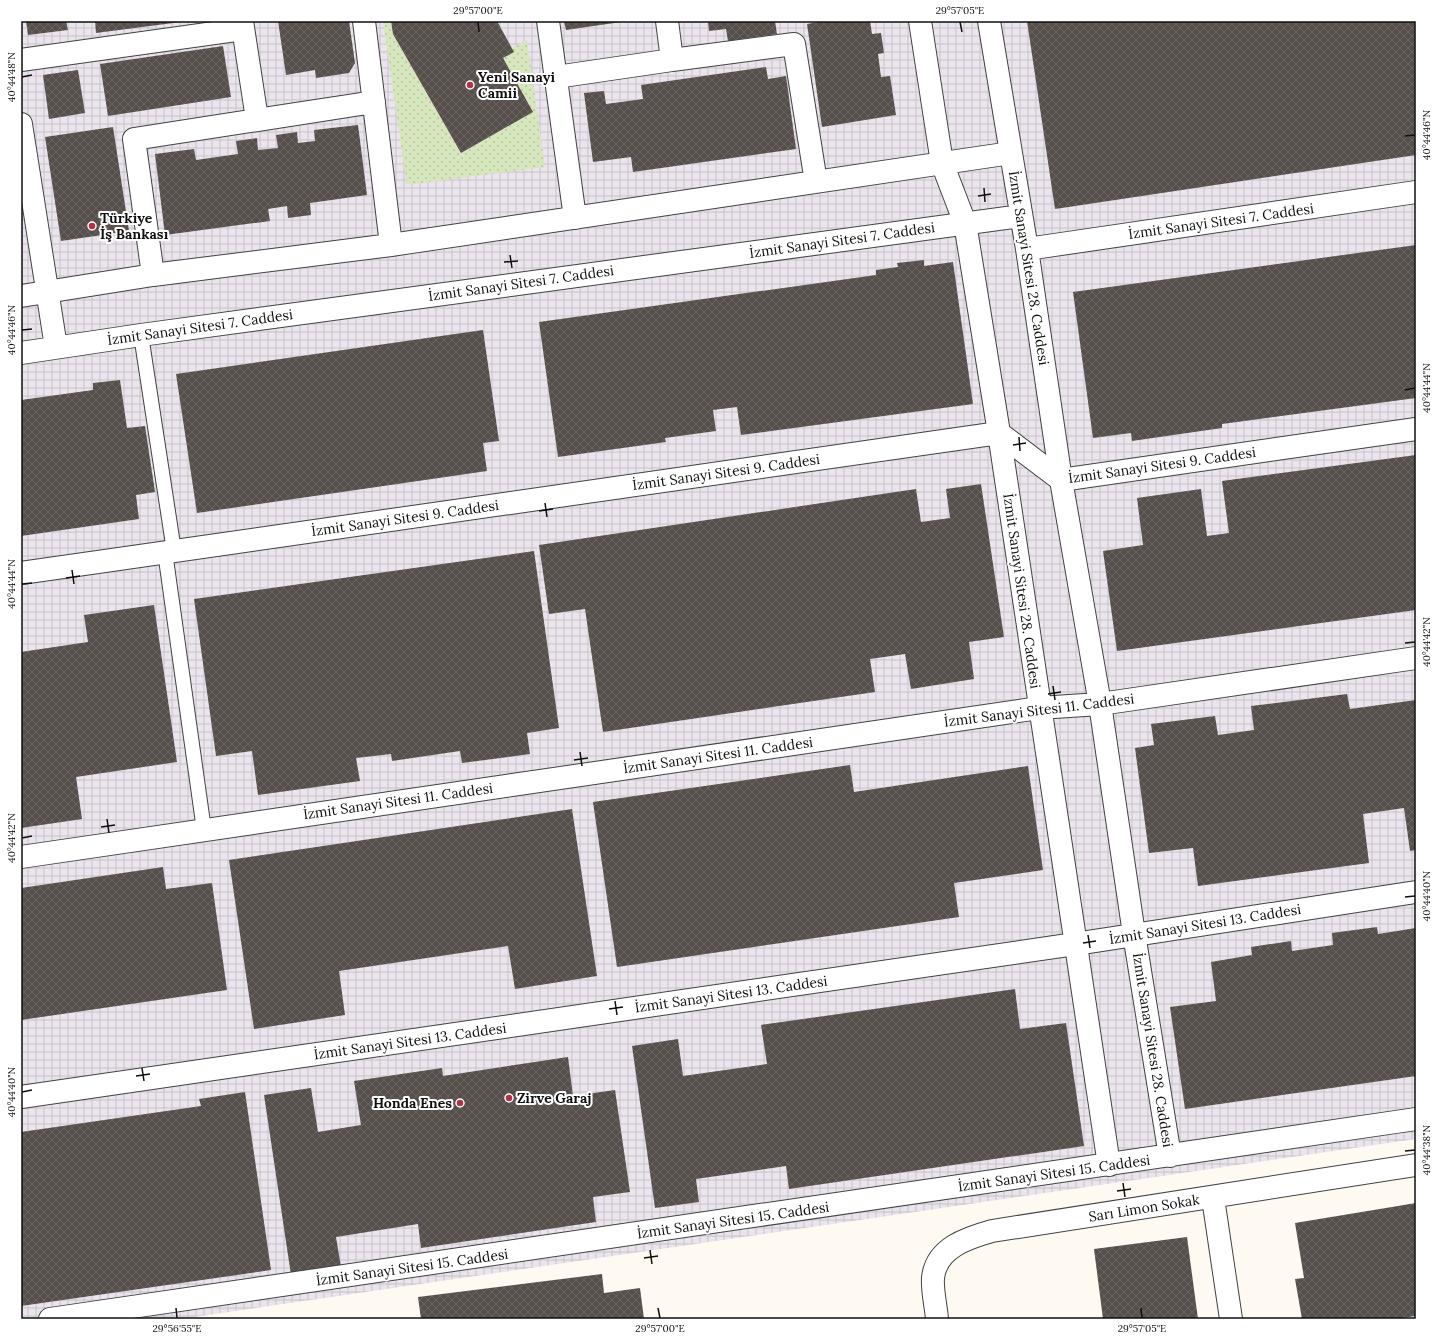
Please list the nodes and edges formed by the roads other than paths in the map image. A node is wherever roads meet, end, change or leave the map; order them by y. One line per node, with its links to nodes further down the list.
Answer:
1 (364, 21): 10 (street)
2 (548, 21): 9 (street)
3 (667, 21): 8 (street)
4 (920, 21): 14 (street, İzmit Sanayi Sitesi 28. Caddesi)
5 (989, 21): 13 (street, İzmit Sanayi Sitesi 28. Caddesi)
6 (243, 25): 7 (street); 11 (street)
7 (21, 60)
8 (672, 60): 9 (street); 15 (street)
9 (556, 77): 18 (street)
10 (374, 102): 11 (street); 20 (street)
11 (257, 119): 22 (street)
12 (21, 124): 23 (street)
13 (1011, 153): 14 (street); 17 (street, İzmit Sanayi Sitesi 28. Caddesi)
14 (942, 163): 15 (street); 19 (street, İzmit Sanayi Sitesi 28. Caddesi)
15 (816, 182): 18 (street)
16 (1416, 192): 21 (street, İzmit Sanayi Sitesi 7. Caddesi)
17 (1021, 216): 19 (street, İzmit Sanayi Sitesi 7. Caddesi); 21 (street, İzmit Sanayi Sitesi 28. Caddesi)
18 (575, 218): 20 (street)
19 (965, 223): 25 (street, İzmit Sanayi Sitesi 7. Caddesi); 29 (street, İzmit Sanayi Sitesi 28. Caddesi)
20 (391, 245): 22 (street)
21 (1027, 250): 30 (street, İzmit Sanayi Sitesi 28. Caddesi)
22 (153, 275): 23 (street)
23 (47, 292): 24 (street); 26 (street)
24 (21, 296)
25 (141, 335): 26 (street, İzmit Sanayi Sitesi 7. Caddesi); 31 (lane)
26 (56, 347): 27 (street, İzmit Sanayi Sitesi 7. Caddesi)
27 (21, 353)
28 (1416, 429): 30 (street, İzmit Sanayi Sitesi 9. Caddesi)
29 (999, 433): 30 (street, İzmit Sanayi Sitesi 9. Caddesi); 31 (street, İzmit Sanayi Sitesi 9. Caddesi); 35 (street, İzmit Sanayi Sitesi 28. Caddesi)
30 (1061, 480): 34 (street, İzmit Sanayi Sitesi 28. Caddesi)
31 (170, 552): 32 (street, İzmit Sanayi Sitesi 9. Caddesi); 36 (lane)
32 (21, 573)
33 (1416, 658): 34 (street, İzmit Sanayi Sitesi 11. Caddesi)
34 (1100, 704): 35 (street, İzmit Sanayi Sitesi 11. Caddesi); 39 (street, İzmit Sanayi Sitesi 28. Caddesi)
35 (1039, 708): 36 (street, İzmit Sanayi Sitesi 11. Caddesi); 40 (street, İzmit Sanayi Sitesi 28. Caddesi)
36 (204, 830): 37 (street, İzmit Sanayi Sitesi 11. Caddesi)
37 (21, 857)
38 (1416, 892): 39 (street, İzmit Sanayi Sitesi 13. Caddesi)
39 (1134, 934): 40 (street, İzmit Sanayi Sitesi 13. Caddesi); 43 (street, İzmit Sanayi Sitesi 28. Caddesi)
40 (1074, 944): 41 (street, İzmit Sanayi Sitesi 13. Caddesi); 44 (street, İzmit Sanayi Sitesi 28. Caddesi)
41 (21, 1097)
42 (1416, 1119): 43 (street, İzmit Sanayi Sitesi 15. Caddesi)
43 (1170, 1156): 44 (street, İzmit Sanayi Sitesi 15. Caddesi)
44 (1109, 1165): 47 (street, İzmit Sanayi Sitesi 15. Caddesi)
45 (1416, 1165): 46 (street, Sarı Limon Sokak)
46 (1213, 1198): 48 (street, Sarı Limon Sokak); 49 (street)
47 (50, 1319)
48 (937, 1319)
49 (1230, 1319)

